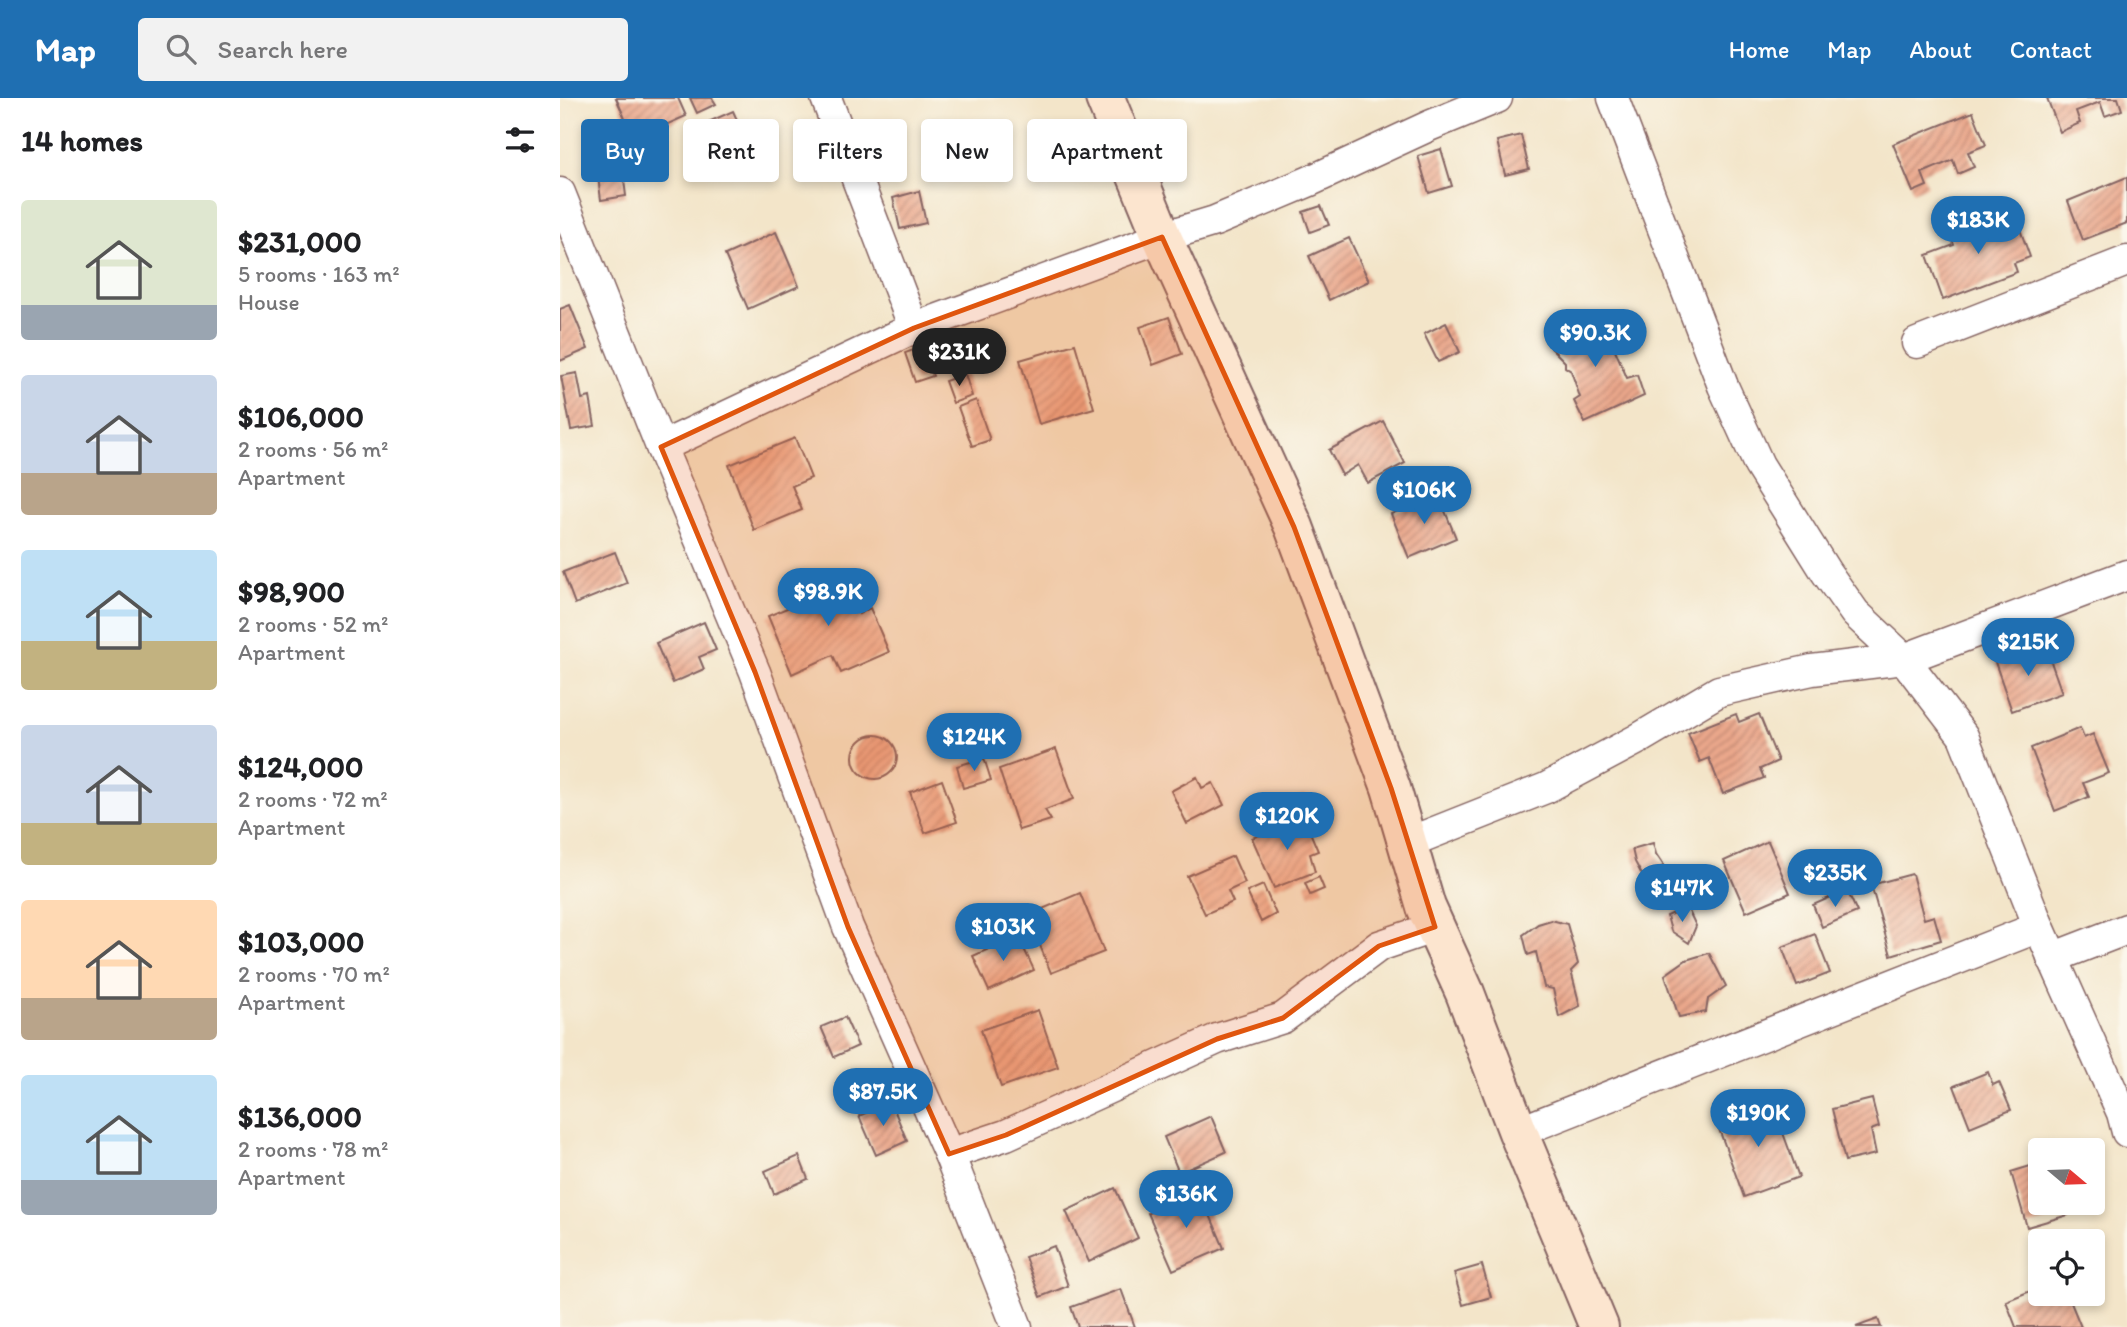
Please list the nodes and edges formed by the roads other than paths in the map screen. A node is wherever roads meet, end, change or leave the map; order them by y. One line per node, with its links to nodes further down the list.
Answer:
1 (826, 98): 8 (street)
2 (1105, 98): 6 (street)
3 (1497, 98): 6 (street)
4 (1613, 98): 12 (street)
5 (560, 192): 10 (street)
6 (1162, 237): 8 (street); 13 (street)
7 (2127, 261): 9 (street)
8 (914, 328): 10 (street)
9 (1917, 343)
10 (661, 447): 20 (street)
11 (2127, 575): 12 (street)
12 (1904, 659): 13 (street); 15 (street)
13 (1407, 844): 14 (street)
14 (1435, 927): 19 (street); 20 (street)
15 (2039, 927): 17 (street); 19 (street)
16 (2127, 929): 17 (street)
17 (2052, 957): 18 (street)
18 (2125, 1118)
19 (1518, 1132): 22 (street)
20 (949, 1154): 21 (street)
21 (1017, 1327)
22 (1599, 1327)

